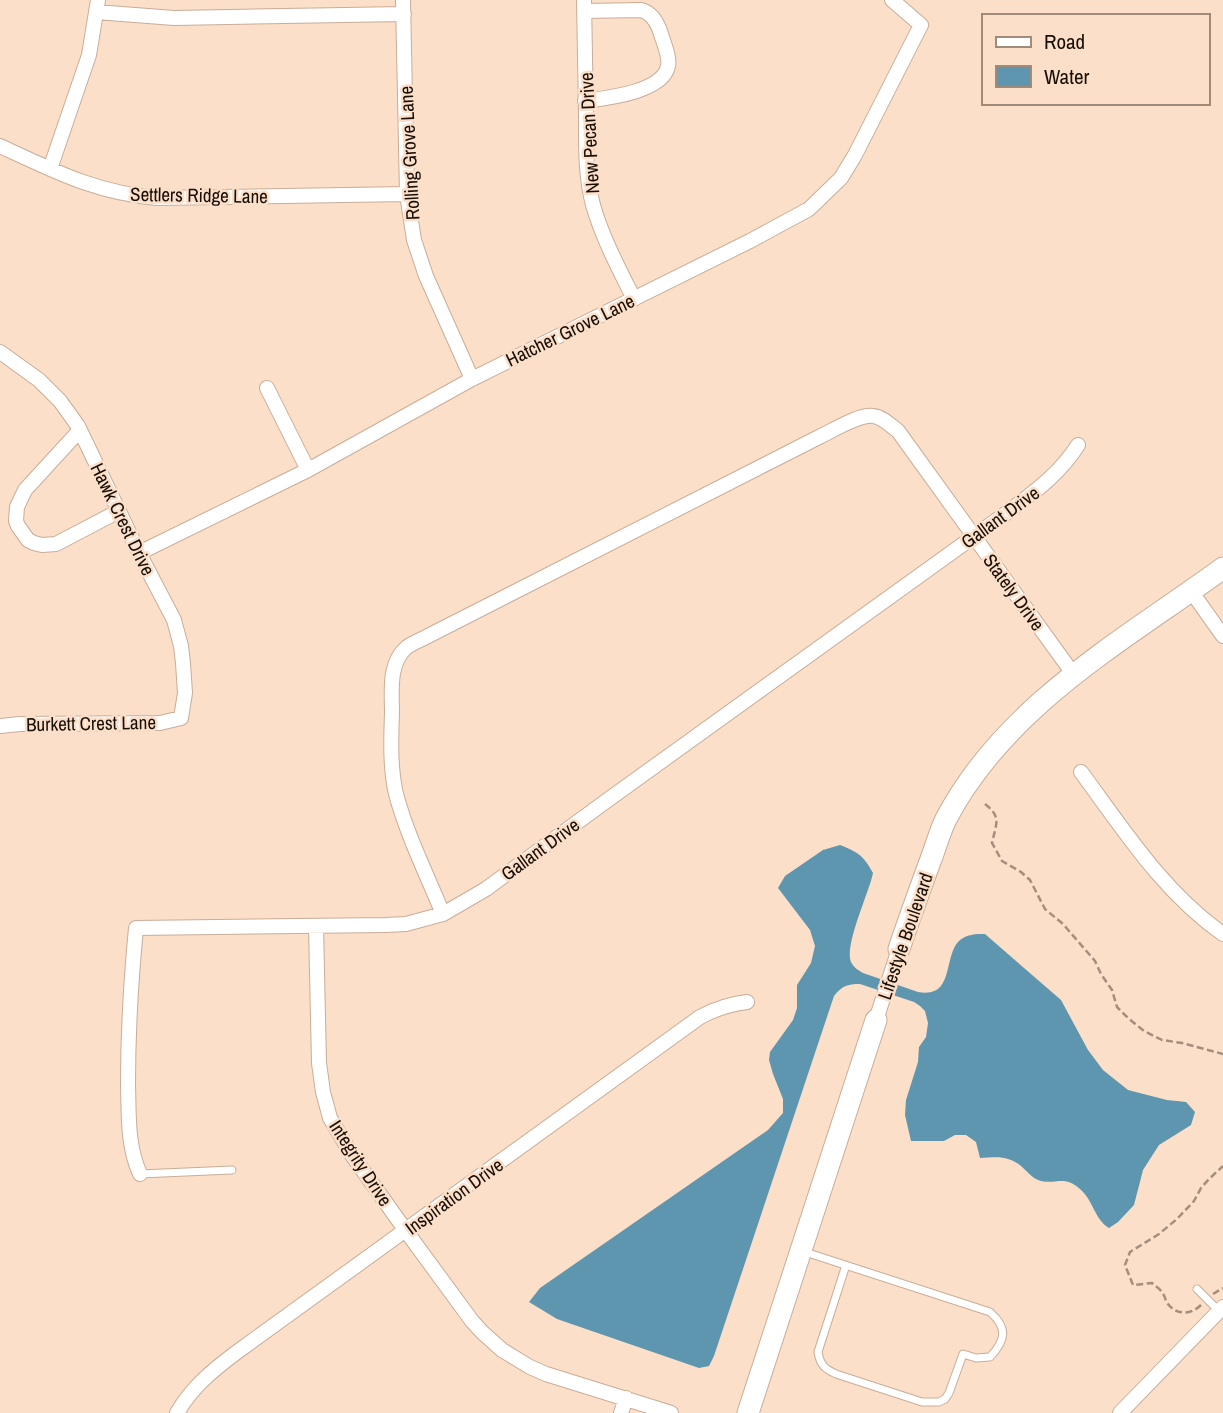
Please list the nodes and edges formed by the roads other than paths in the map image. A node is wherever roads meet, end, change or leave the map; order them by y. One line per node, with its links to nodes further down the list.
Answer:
1 (892, 0): 9 (street, Hatcher Grove Lane)
2 (584, 5): 5 (street, New Pecan Drive); 5 (street)
3 (97, 6): 4 (street); 7 (street)
4 (404, 7): 8 (street, Rolling Grove Lane)
5 (585, 101): 9 (street, New Pecan Drive)
6 (0, 146): 7 (street, Settlers Ridge Lane)
7 (50, 169): 8 (street, Settlers Ridge Lane)
8 (407, 194): 11 (street, Rolling Grove Lane)
9 (634, 299): 11 (street, Hatcher Grove Lane)
10 (0, 352): 13 (street, Hawk Crest Drive)
11 (472, 379): 15 (street, Hatcher Grove Lane)
12 (267, 388): 15 (street)
13 (80, 430): 16 (street, Hawk Crest Drive); 16 (street)
14 (1078, 445): 17 (street, Gallant Drive)
15 (307, 470): 18 (street, Hatcher Grove Lane)
16 (119, 511): 18 (street, Hawk Crest Drive)
17 (974, 536): 22 (street, Stately Drive); 26 (street, Gallant Drive); 26 (street, Stately Drive)
18 (139, 554): 23 (street, Hawk Crest Drive)
19 (1223, 568): 20 (street, Lifestyle Boulevard)
20 (1191, 591): 21 (street); 22 (street, Lifestyle Boulevard)
21 (1223, 636)
22 (1074, 675): 29 (street, Lifestyle Boulevard)
23 (181, 718): 24 (street, Burkett Crest Lane)
24 (0, 726)
25 (1081, 772): 28 (street)
26 (443, 914): 27 (street, Gallant Drive)
27 (316, 926): 33 (street, Gallant Drive); 34 (street, Integrity Drive)
28 (1223, 934)
29 (899, 949): 31 (street, Lifestyle Boulevard)
30 (747, 1002): 34 (street, Inspiration Drive)
31 (876, 1020): 35 (street, Lifestyle Boulevard)
32 (232, 1170): 33 (lane)
33 (140, 1174)
34 (406, 1230): 39 (street, Integrity Drive); 40 (street, Inspiration Drive)
35 (801, 1251): 36 (lane); 43 (street, Lifestyle Boulevard)
36 (846, 1265): 36 (lane)
37 (1197, 1289): 38 (lane)
38 (1221, 1309): 44 (street)
39 (626, 1398): 41 (street); 42 (street, Integrity Drive)
40 (177, 1413)
41 (621, 1413)
42 (671, 1413)
43 (748, 1413)
44 (1119, 1413)

